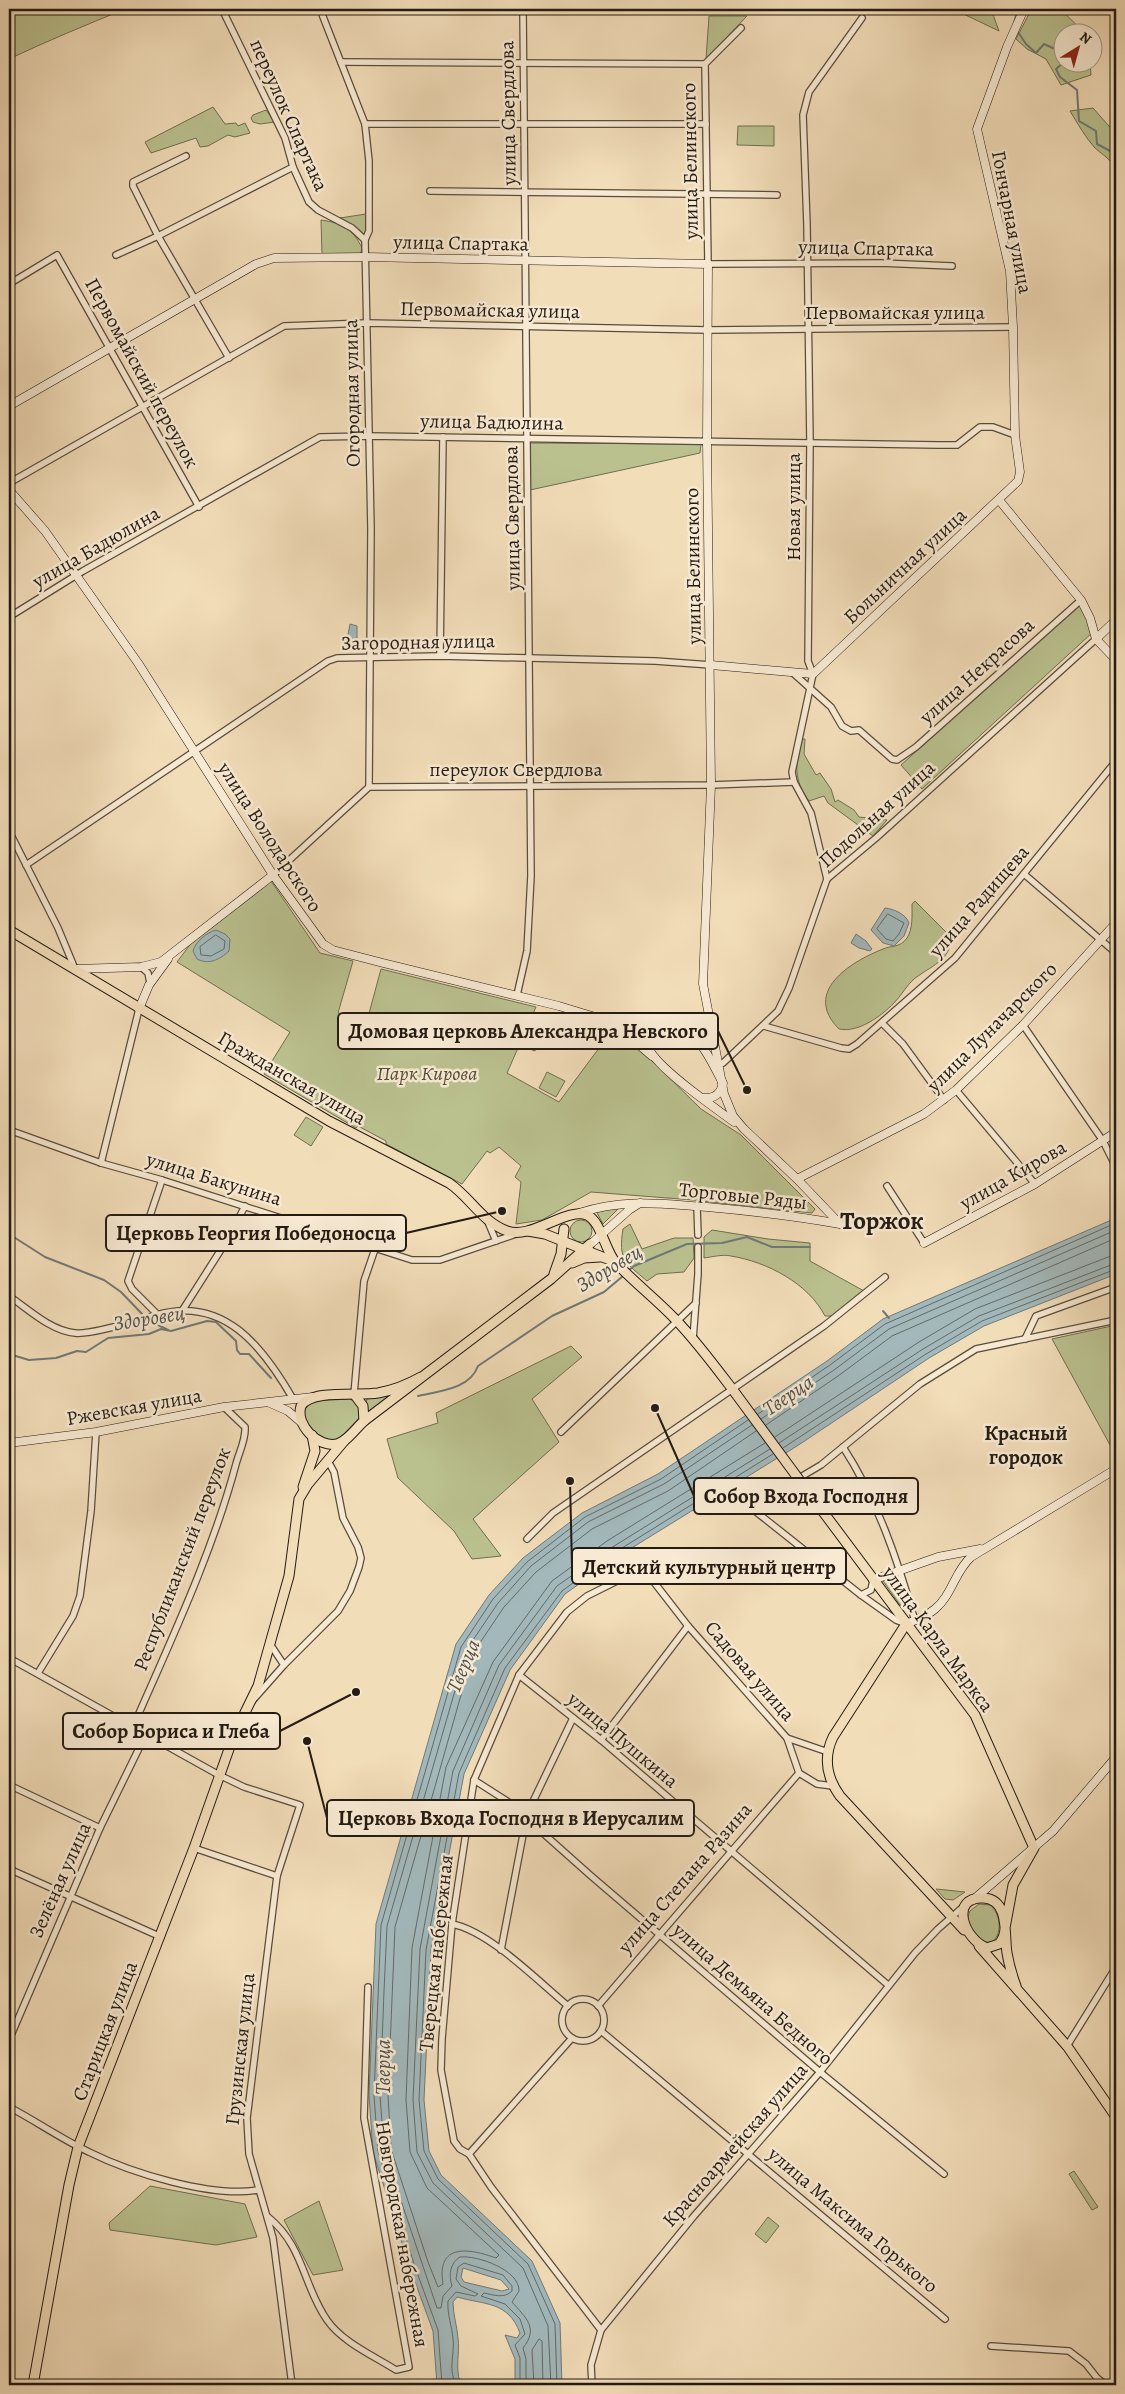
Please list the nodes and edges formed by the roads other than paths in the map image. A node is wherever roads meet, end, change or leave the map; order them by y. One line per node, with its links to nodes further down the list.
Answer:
1 (222, 9): 14 (street, переулок Спартака)
2 (320, 9): 7 (street, Огородная улица)
3 (523, 9): 8 (street, улица Свердлова)
4 (1024, 9): 31 (street, Гончарная улица)
5 (862, 18): 24 (street, Новая улица)
6 (741, 28): 9 (street)
7 (341, 62): 8 (street); 10 (street, Огородная улица)
8 (524, 64): 9 (street); 12 (street, улица Свердлова)
9 (705, 64): 11 (street, улица Белинского)
10 (365, 124): 12 (street); 20 (street, Огородная улица)
11 (706, 124): 12 (street); 17 (street, улица Белинского)
12 (524, 125): 16 (street, улица Свердлова)
13 (186, 156): 19 (street)
14 (293, 167): 19 (street); 20 (street, переулок Спартака)
15 (430, 191): 16 (street)
16 (525, 191): 17 (street); 23 (street, улица Свердлова)
17 (707, 194): 18 (street); 25 (street, улица Белинского)
18 (777, 195)
19 (158, 236): 21 (street); 28 (street)
20 (365, 240): 22 (street, Огородная улица)
21 (116, 255)
22 (366, 257): 23 (street, улица Спартака); 28 (street, улица Спартака); 29 (street, Огородная улица)
23 (526, 260): 25 (street, улица Спартака); 30 (street, улица Свердлова)
24 (808, 263): 25 (street, улица Спартака); 26 (street, улица Спартака); 32 (street, Новая улица)
25 (708, 264): 33 (street, улица Белинского)
26 (952, 266)
27 (9, 284): 34 (street, Первомайский переулок)
28 (194, 299): 34 (street, улица Спартака); 35 (street)
29 (367, 323): 30 (street, Первомайская улица); 35 (street, Первомайская улица); 38 (street, Огородная улица)
30 (526, 327): 33 (street, Первомайская улица); 41 (street, улица Свердлова)
31 (1014, 327): 32 (street, Первомайская улица); 39 (street, Гончарная улица)
32 (808, 329): 33 (street, Первомайская улица); 43 (street, Новая улица)
33 (708, 330): 42 (street, улица Белинского)
34 (110, 348): 36 (street, улица Спартака); 37 (street, Первомайский переулок)
35 (229, 358): 37 (street, Первомайская улица)
36 (9, 406)
37 (142, 407): 45 (street, Первомайская улица); 48 (street, Первомайский переулок)
38 (369, 436): 40 (street, улица Бадюлина); 48 (street, улица Бадюлина); 54 (street, Огородная улица)
39 (1015, 436): 43 (street, улица Бадюлина); 44 (street, Гончарная улица)
40 (443, 437): 41 (street, улица Бадюлина); 55 (street)
41 (527, 439): 42 (street, улица Бадюлина); 56 (street, улица Свердлова)
42 (707, 442): 43 (street, улица Бадюлина); 58 (street, улица Белинского)
43 (810, 443): 60 (street, Новая улица)
44 (1018, 481): 47 (street, Больничная улица)
45 (9, 483)
46 (9, 490): 49 (street, улица Володарского)
47 (999, 500): 50 (street); 60 (street, Больничная улица)
48 (199, 507): 49 (street, улица Бадюлина)
49 (77, 575): 51 (street, улица Бадюлина); 62 (street, улица Володарского)
50 (1081, 600): 53 (street); 61 (street, улица Некрасова)
51 (9, 617)
52 (1116, 620): 53 (street, Подольная улица)
53 (1096, 639): 57 (street); 72 (street, Подольная улица)
54 (370, 656): 55 (street, Загородная улица); 62 (street, Загородная улица); 67 (street, Огородная улица)
55 (440, 656): 56 (street, Загородная улица)
56 (529, 658): 58 (street, Загородная улица); 65 (street, улица Свердлова)
57 (1116, 660)
58 (711, 664): 59 (street, Загородная улица); 66 (street, улица Белинского)
59 (791, 671): 60 (street, Загородная улица); 61 (street)
60 (813, 674): 61 (street)
61 (808, 688): 64 (street)
62 (196, 751): 69 (street, Загородная улица); 70 (street, улица Володарского)
63 (1116, 761): 71 (street, улица Радищева)
64 (794, 782): 66 (street, переулок Свердлова); 72 (street)
65 (530, 785): 66 (street, переулок Свердлова); 67 (street, переулок Свердлова); 83 (street, улица Свердлова)
66 (711, 785): 91 (street, улица Белинского)
67 (369, 787): 70 (street)
68 (9, 831): 69 (street)
69 (26, 865): 79 (street)
70 (273, 874): 77 (street); 83 (street, улица Володарского)
71 (1024, 874): 75 (street); 85 (street, улица Радищева)
72 (827, 879): 87 (street, Подольная улица)
73 (1116, 923): 75 (street, улица Луначарского)
74 (9, 930): 79 (main road, Гражданская улица)
75 (1101, 939): 76 (street); 86 (street, улица Луначарского)
76 (1116, 953)
77 (169, 958): 78 (street); 82 (street)
78 (141, 967): 80 (street); 82 (street)
79 (75, 969): 80 (street); 81 (main road, Гражданская улица)
80 (98, 970): 81 (street)
81 (96, 982): 84 (main road, Гражданская улица)
82 (149, 985): 84 (street)
83 (517, 995): 89 (street, улица Володарского)
84 (139, 1009): 100 (street); 110 (main road, Гражданская улица)
85 (882, 1023): 87 (street, улица Радищева); 95 (street)
86 (1023, 1025): 93 (street, улица Луначарского); 99 (street)
87 (764, 1026): 91 (street, Подольная улица)
88 (659, 1030): 89 (street); 90 (street); 91 (street)
89 (624, 1032): 90 (street, улица Володарского)
90 (652, 1056): 94 (street, улица Володарского)
91 (717, 1066): 92 (street, улица Белинского)
92 (723, 1083): 94 (street); 96 (street, улица Белинского)
93 (956, 1090): 95 (street, улица Луначарского); 104 (street)
94 (703, 1098): 96 (street, улица Володарского)
95 (944, 1100): 102 (street, улица Луначарского)
96 (744, 1129): 102 (street)
97 (9, 1130): 100 (street, улица Бакунина)
98 (1116, 1132): 99 (street, улица Кирова)
99 (1103, 1141): 101 (street); 104 (street, улица Кирова)
100 (101, 1163): 103 (street, улица Бакунина)
101 (1116, 1167)
102 (797, 1179): 108 (street, Торговые Ряды)
103 (162, 1180): 107 (street, улица Бакунина); 133 (street)
104 (1035, 1184): 119 (street, улица Кирова)
105 (887, 1186): 119 (street)
106 (642, 1202): 108 (street, Торговые Ряды); 109 (street, Торговые Ряды); 111 (street)
107 (245, 1206): 123 (street, улица Бакунина); 132 (street)
108 (698, 1207): 116 (street)
109 (575, 1215): 112 (main road); 113 (main road); 114 (main road)
110 (487, 1220): 114 (main road, Гражданская улица); 117 (street, Гражданская улица)
111 (613, 1224): 115 (street); 121 (street)
112 (596, 1225): 115 (main road); 120 (main road)
113 (564, 1229): 118 (main road); 120 (main road)
114 (521, 1233): 117 (street, улица Бакунина); 118 (main road, Гражданская улица)
115 (601, 1235): 120 (street); 121 (main road)
116 (698, 1236)
117 (496, 1241): 123 (street, улица Бакунина)
118 (563, 1241): 120 (main road, Гражданская улица); 128 (main road)
119 (924, 1243)
120 (584, 1245): 124 (main road, Гражданская улица); 126 (main road)
121 (606, 1247): 125 (main road)
122 (698, 1247): 131 (street)
123 (375, 1250): 140 (street)
124 (605, 1258): 125 (main road, Гражданская улица); 126 (main road)
125 (617, 1264): 135 (main road)
126 (565, 1267): 128 (main road)
127 (885, 1277): 139 (street)
128 (551, 1279): 138 (main road)
129 (1116, 1287): 137 (street)
130 (9, 1296): 133 (street)
131 (696, 1304): 135 (street); 136 (street)
132 (182, 1310): 133 (street); 142 (street)
133 (157, 1314)
134 (1116, 1320): 137 (street)
135 (678, 1321): 136 (main road); 148 (street)
136 (693, 1339): 139 (main road)
137 (1025, 1339): 152 (street)
138 (421, 1377): 140 (main road); 145 (main road)
139 (734, 1392): 156 (street); 160 (main road, улица Карла Маркса, bridge)
140 (354, 1394): 141 (main road); 145 (main road)
141 (313, 1397): 142 (street, Ржевская улица); 146 (main road)
142 (293, 1399): 143 (street, Ржевская улица)
143 (266, 1403): 144 (street, Ржевская улица); 146 (street, Ржевская улица)
144 (224, 1407): 147 (street, Ржевская улица); 171 (street, Республиканский переулок)
145 (364, 1420): 150 (main road)
146 (303, 1424): 149 (main road)
147 (96, 1432): 151 (street, Ржевская улица); 167 (street)
148 (561, 1432)
149 (312, 1435): 150 (main road); 155 (main road)
150 (345, 1440): 153 (main road, Старицкая улица)
151 (9, 1443)
152 (843, 1447): 159 (street, улица Карла Маркса); 161 (street)
153 (328, 1461): 155 (main road, Старицкая улица); 166 (street, Старицкая улица)
154 (1116, 1469): 157 (street)
155 (299, 1499): 164 (main road, Старицкая улица)
156 (527, 1539)
157 (984, 1548): 159 (street); 162 (street)
158 (644, 1568): 163 (street, Садовая улица); 168 (street, Тверецкая набережная)
159 (901, 1569): 160 (street); 162 (street, улица Карла Маркса)
160 (873, 1580): 161 (street); 162 (main road, улица Карла Маркса)
161 (861, 1594): 162 (street)
162 (911, 1622): 175 (main road); 185 (main road, улица Карла Маркса)
163 (688, 1626): 173 (street, Садовая улица); 174 (street)
164 (270, 1644): 166 (street); 169 (main road, Старицкая улица)
165 (9, 1658): 167 (street)
166 (284, 1665): 169 (street, Старицкая улица)
167 (38, 1673): 171 (street)
168 (519, 1675): 170 (street, улица Пушкина); 179 (street, Тверецкая набережная)
169 (252, 1702): 178 (main road, Старицкая улица)
170 (573, 1718): 174 (street, улица Пушкина); 182 (street)
171 (133, 1727): 172 (street)
172 (146, 1734): 178 (street); 183 (street, Зелёная улица)
173 (787, 1738): 175 (street, Садовая улица); 177 (street)
174 (601, 1740): 186 (street, улица Пушкина)
175 (828, 1752): 181 (main road)
176 (1115, 1761): 185 (street)
177 (799, 1774): 181 (street); 186 (street, улица Степана Разина)
178 (219, 1775): 184 (main road, Старицкая улица); 188 (street, Грузинская улица)
179 (474, 1780): 182 (street, улица Демьяна Бедного); 192 (street, Тверецкая набережная)
180 (9, 1785): 183 (street)
181 (833, 1786): 191 (main road)
182 (527, 1814): 194 (street, улица Демьяна Бедного); 197 (street)
183 (100, 1828): 189 (street, Зелёная улица)
184 (194, 1848): 188 (street); 196 (main road, Старицкая улица)
185 (1034, 1848): 190 (street); 193 (main road)
186 (731, 1852): 194 (street, улица Степана Разина); 199 (street, улица Пушкина)
187 (9, 1869): 189 (street)
188 (277, 1876): 215 (street, Грузинская улица)
189 (70, 1898): 196 (street); 206 (street, Зелёная улица)
190 (970, 1902): 191 (street, Красноармейская улица); 193 (main road); 195 (main road)
191 (952, 1917): 195 (main road); 199 (street, Красноармейская улица)
192 (452, 1924): 197 (street); 212 (street, Тверецкая набережная)
193 (1005, 1928): 195 (main road); 200 (main road)
194 (660, 1935): 203 (street, улица Степана Разина); 208 (street, улица Демьяна Бедного)
195 (971, 1937): 200 (main road)
196 (161, 1938): 211 (main road, Старицкая улица)
197 (501, 1950): 202 (street)
198 (1116, 1967): 207 (street)
199 (888, 1985): 208 (street, Красноармейская улица)
200 (1016, 1986): 207 (main road)
201 (368, 1987): 216 (street, Новгородская набережная)
202 (568, 2006): 203 (street); 205 (street)
203 (598, 2006): 204 (street)
204 (601, 2031): 205 (street); 213 (street, улица Максима Горького)
205 (572, 2038): 212 (street)
206 (9, 2040)
207 (1067, 2046): 210 (main road)
208 (820, 2072): 213 (street, Красноармейская улица); 214 (street, улица Демьяна Бедного)
209 (9, 2107): 211 (street)
210 (1116, 2116)
211 (78, 2147): 215 (street); 220 (main road, Старицкая улица)
212 (469, 2154): 218 (street, Тверецкая набережная)
213 (748, 2154): 217 (street, улица Максима Горького); 218 (street, Красноармейская улица)
214 (944, 2174)
215 (258, 2190): 216 (street, Грузинская улица)
216 (268, 2217): 221 (street, Грузинская улица)
217 (945, 2319)
218 (601, 2330): 222 (street, Красноармейская улица)
219 (991, 2346): 223 (street)
220 (33, 2385)
221 (292, 2385)
222 (592, 2385)
223 (1106, 2385)

